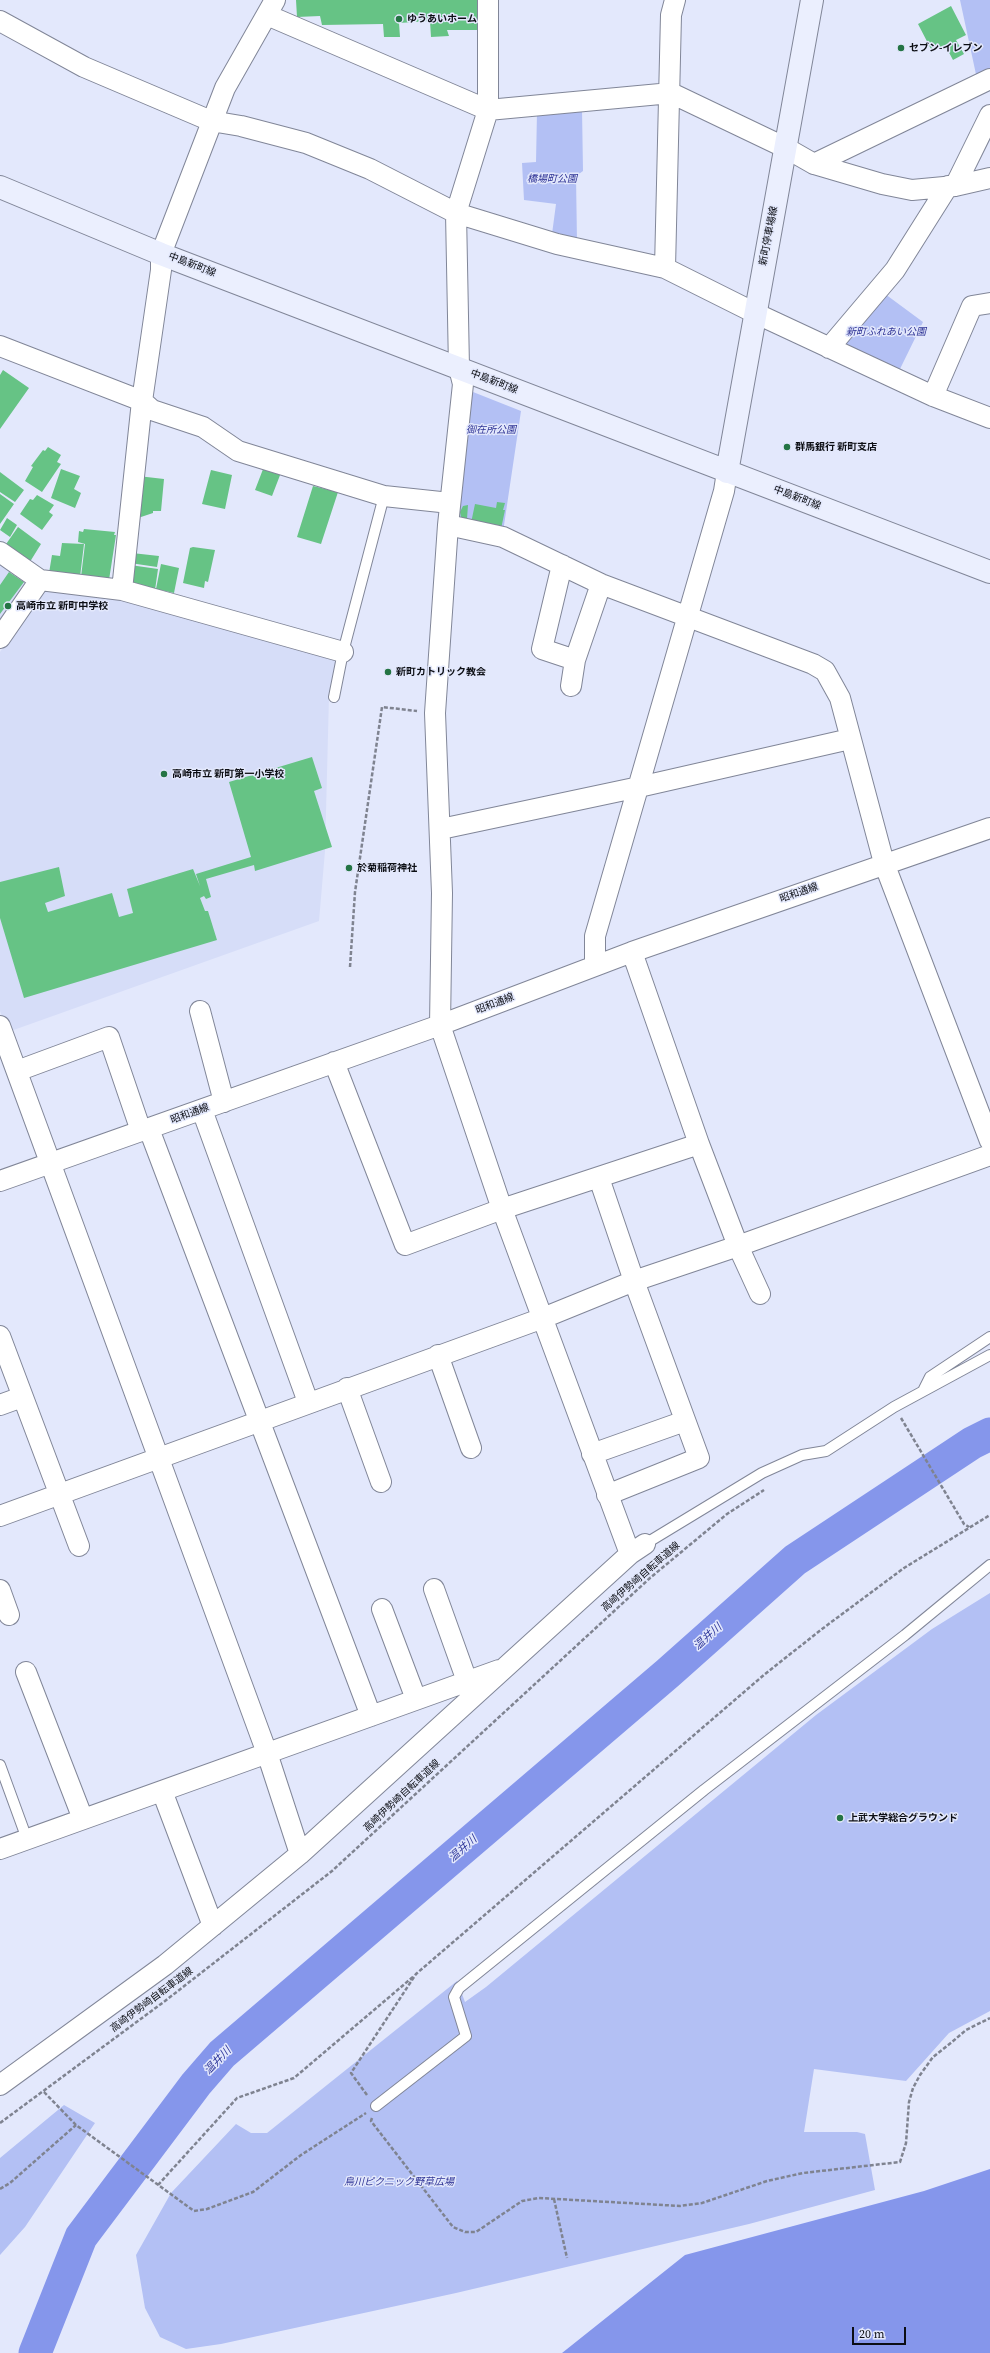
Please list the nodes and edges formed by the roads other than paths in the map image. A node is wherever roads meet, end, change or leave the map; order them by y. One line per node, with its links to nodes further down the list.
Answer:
1 (488, 0): 8 (street)
2 (812, 0): 11 (main road, 新町停車場線)
3 (670, 5): 7 (street)
4 (271, 7): 8 (street); 10 (street)
5 (0, 21): 10 (street)
6 (990, 79): 12 (street)
7 (671, 93): 8 (street); 11 (street); 18 (street)
8 (488, 110): 16 (street)
9 (990, 115): 14 (street)
10 (211, 122): 16 (street); 17 (street)
11 (786, 148): 12 (street); 20 (main road, 新町停車場線)
12 (814, 164): 14 (street)
13 (990, 178): 14 (street)
14 (952, 186): 22 (street)
15 (0, 187): 17 (main road, 中島新町線)
16 (456, 213): 18 (street); 23 (street)
17 (161, 254): 23 (main road, 中島新町線); 25 (street)
18 (665, 268): 20 (street)
19 (990, 304): 24 (street)
20 (755, 313): 22 (street); 27 (main road, 新町停車場線)
21 (0, 346): 25 (street)
22 (829, 348): 24 (street)
23 (459, 368): 27 (main road, 中島新町線); 29 (street)
24 (933, 396): 26 (street)
25 (142, 401): 28 (street); 36 (street)
26 (990, 418)
27 (727, 472): 33 (main road, 中島新町線); 37 (street)
28 (384, 496): 29 (street); 39 (lane)
29 (450, 503): 30 (street)
30 (448, 525): 32 (street); 46 (street)
31 (0, 552): 34 (street)
32 (562, 565): 35 (street); 40 (street)
33 (990, 572)
34 (40, 580): 36 (street); 38 (street)
35 (601, 584): 37 (street); 40 (street)
36 (122, 590): 39 (street)
37 (688, 617): 43 (street); 44 (street)
38 (0, 638)
39 (343, 652): 42 (lane)
40 (575, 660): 41 (street)
41 (571, 686)
42 (334, 697)
43 (850, 739): 44 (street); 47 (street)
44 (639, 787): 46 (street); 49 (street)
45 (990, 828): 47 (street, 昭和通線)
46 (441, 829): 51 (street)
47 (884, 864): 48 (street, 昭和通線); 58 (street)
48 (632, 952): 49 (street, 昭和通線); 59 (street)
49 (595, 966): 51 (street, 昭和通線)
50 (200, 1011): 55 (street)
51 (440, 1025): 53 (street, 昭和通線); 64 (street)
52 (0, 1026): 54 (street)
53 (334, 1062): 55 (street, 昭和通線); 64 (street)
54 (16, 1070): 57 (street); 61 (street)
55 (224, 1102): 56 (street, 昭和通線)
56 (202, 1110): 57 (street, 昭和通線); 76 (street)
57 (145, 1130): 61 (street, 昭和通線); 78 (street)
58 (990, 1141)
59 (699, 1144): 62 (street); 65 (street)
60 (990, 1155): 65 (street)
61 (51, 1163): 63 (street, 昭和通線); 82 (street)
62 (599, 1178): 64 (street); 66 (street)
63 (0, 1181)
64 (502, 1209): 68 (street)
65 (738, 1246): 66 (street); 67 (street)
66 (634, 1281): 68 (street); 79 (street)
67 (760, 1294)
68 (543, 1318): 71 (street); 81 (street)
69 (0, 1336): 75 (street)
70 (990, 1337): 74 (lane)
71 (438, 1355): 73 (street); 80 (street)
72 (990, 1355): 74 (lane)
73 (348, 1388): 76 (street); 83 (street)
74 (923, 1391): 88 (lane)
75 (22, 1397): 77 (street); 84 (street)
76 (308, 1402): 78 (street)
77 (0, 1405)
78 (259, 1420): 82 (street); 98 (street)
79 (685, 1421): 81 (street); 85 (street)
80 (471, 1448)
81 (592, 1454): 85 (street)
82 (160, 1458): 84 (street); 99 (street)
83 (381, 1482)
84 (58, 1495): 86 (street); 87 (street)
85 (607, 1495): 88 (street)
86 (0, 1516)
87 (79, 1546)
88 (637, 1549): 94 (street)
89 (990, 1565): 108 (lane)
90 (434, 1589): 96 (street)
91 (0, 1590): 93 (street)
92 (382, 1609): 97 (street)
93 (10, 1615)
94 (508, 1666): 96 (street); 105 (street)
95 (26, 1672): 102 (street)
96 (467, 1681): 97 (street)
97 (416, 1699): 98 (street)
98 (371, 1716): 99 (street)
99 (267, 1754): 101 (street); 105 (street)
100 (0, 1765): 103 (lane)
101 (162, 1791): 102 (street); 106 (street)
102 (83, 1819): 103 (street)
103 (28, 1839): 104 (street)
104 (0, 1849)
105 (300, 1854): 106 (street)
106 (213, 1926): 107 (street)
107 (0, 2085)
108 (376, 2106)

